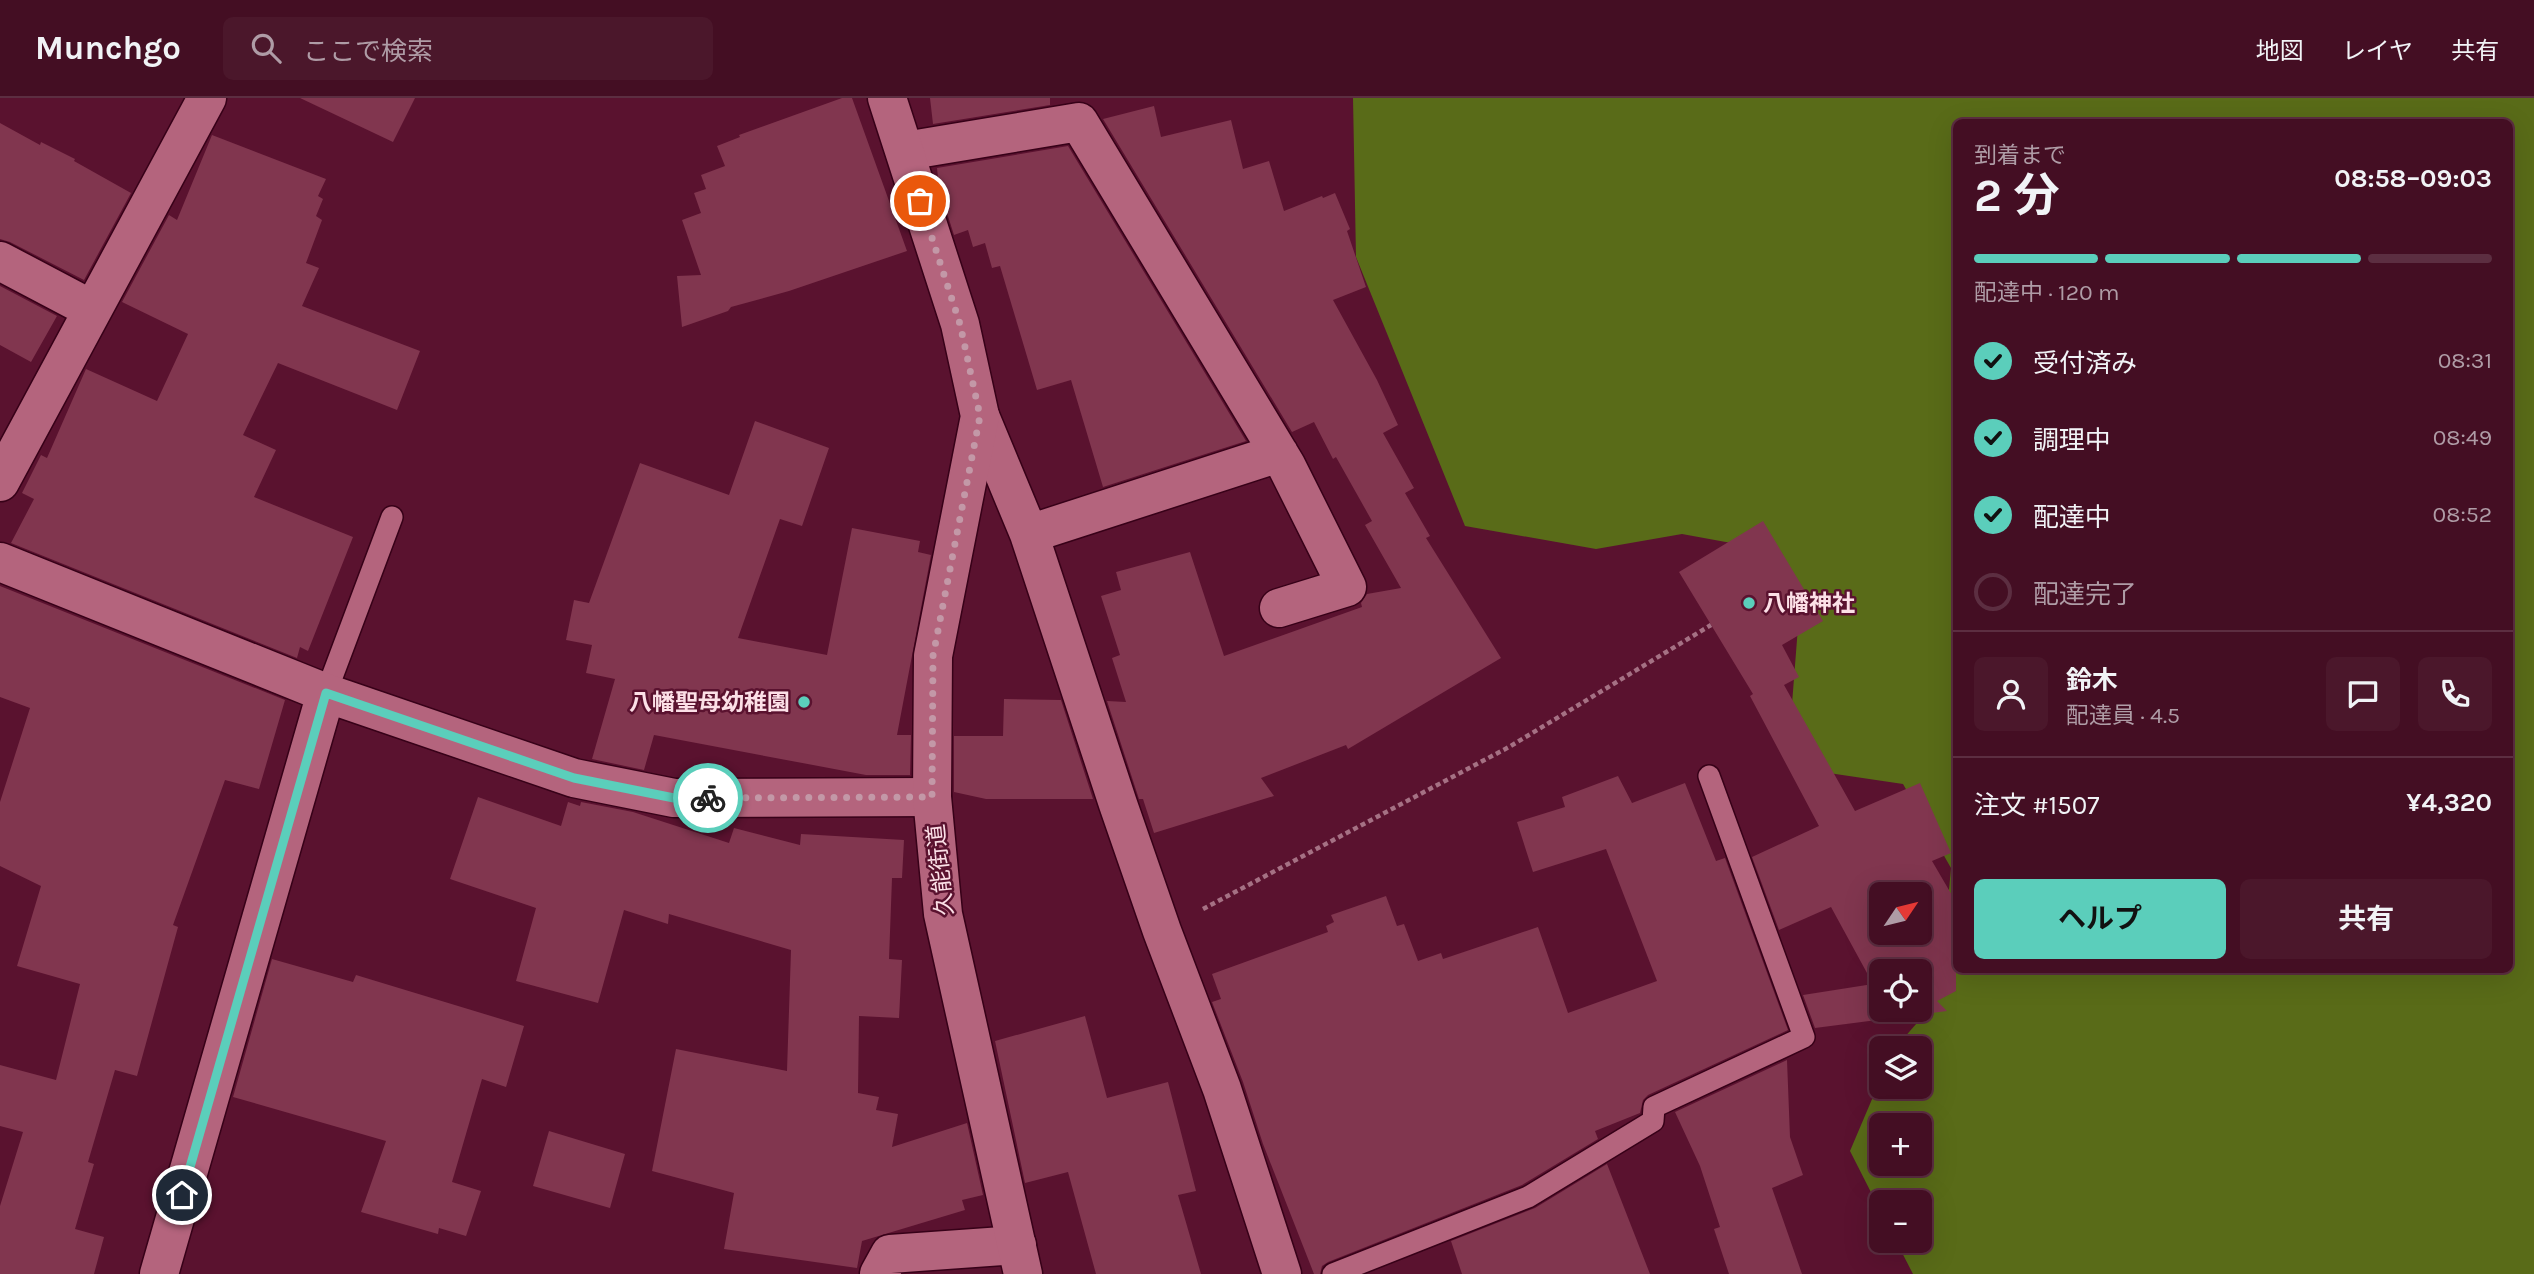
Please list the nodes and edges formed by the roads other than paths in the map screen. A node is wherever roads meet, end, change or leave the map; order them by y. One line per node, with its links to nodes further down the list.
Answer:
1 (207, 98): 6 (street)
2 (887, 98): 4 (street, 久能街道)
3 (1088, 110): 4 (street); 8 (street)
4 (905, 151): 7 (street, 久能街道)
5 (0, 261): 6 (street)
6 (91, 309): 9 (street)
7 (980, 416): 11 (street); 16 (street, 久能街道)
8 (1279, 453): 11 (street); 13 (street)
9 (0, 482)
10 (393, 517): 14 (lane)
11 (1029, 534): 20 (street)
12 (0, 562): 14 (street)
13 (1279, 608)
14 (326, 693): 16 (street); 18 (street)
15 (1709, 776): 21 (lane)
16 (932, 797): 17 (street, 久能街道)
17 (1020, 1259): 19 (street)
18 (159, 1274)
19 (879, 1274)
20 (1282, 1274)
21 (1333, 1274)

